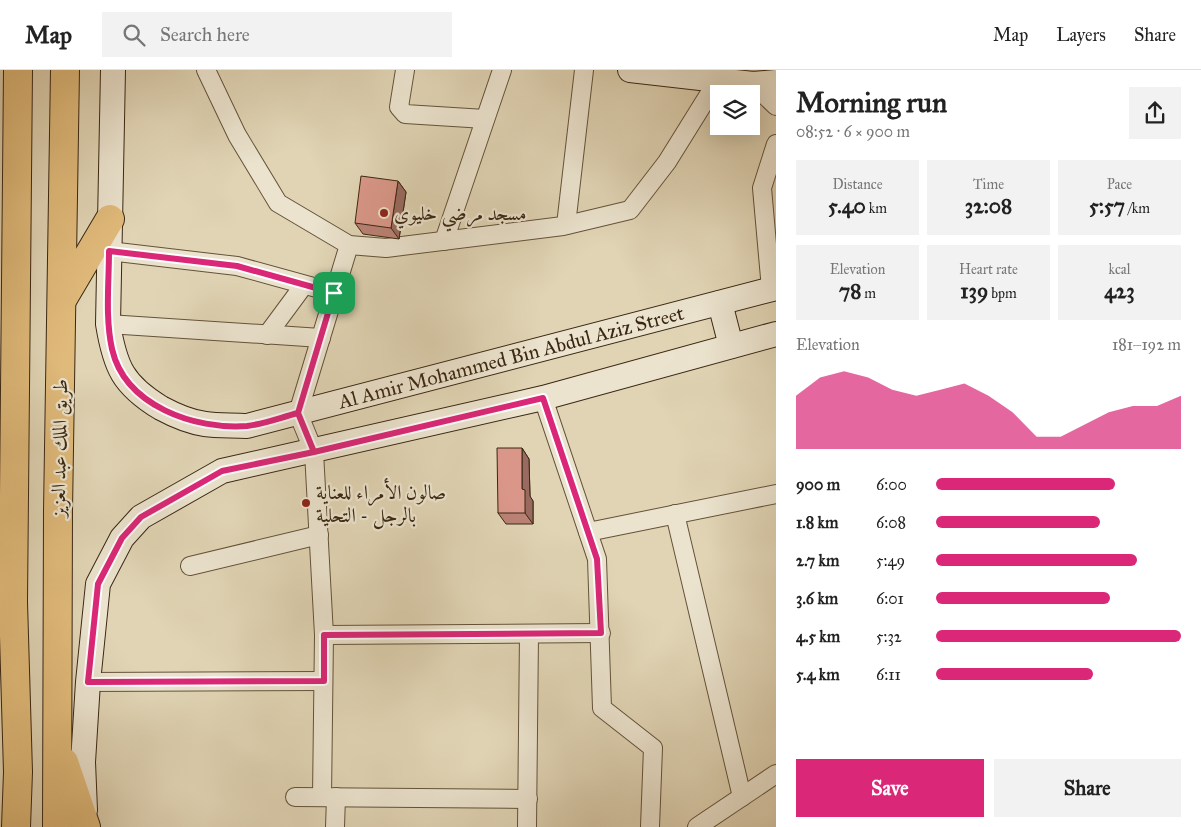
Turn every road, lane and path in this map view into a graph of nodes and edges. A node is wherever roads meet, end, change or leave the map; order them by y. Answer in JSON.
{"nodes":[{"id":1,"x":18,"y":70,"type":"edge"},
{"id":2,"x":65,"y":70,"type":"edge"},
{"id":3,"x":113,"y":70,"type":"edge"},
{"id":4,"x":206,"y":70,"type":"edge"},
{"id":5,"x":405,"y":70,"type":"edge"},
{"id":6,"x":502,"y":70,"type":"edge"},
{"id":7,"x":584,"y":70,"type":"edge"},
{"id":8,"x":630,"y":70,"type":"edge"},
{"id":9,"x":654,"y":71,"type":"edge"},
{"id":10,"x":718,"y":80,"type":"junction"},
{"id":11,"x":765,"y":83,"type":"edge"},
{"id":12,"x":776,"y":106,"type":"edge"},
{"id":13,"x":18,"y":112,"type":"junction"},
{"id":14,"x":485,"y":119,"type":"junction"},
{"id":15,"x":776,"y":144,"type":"edge"},
{"id":16,"x":0,"y":162,"type":"edge"},
{"id":17,"x":110,"y":219,"type":"junction"},
{"id":18,"x":566,"y":225,"type":"junction"},
{"id":19,"x":444,"y":241,"type":"junction"},
{"id":20,"x":349,"y":246,"type":"junction"},
{"id":21,"x":109,"y":251,"type":"junction"},
{"id":22,"x":304,"y":285,"type":"junction"},
{"id":23,"x":773,"y":289,"type":"edge"},
{"id":24,"x":334,"y":293,"type":"junction"},
{"id":25,"x":62,"y":301,"type":"junction"},
{"id":26,"x":720,"y":303,"type":"junction"},
{"id":27,"x":108,"y":324,"type":"junction"},
{"id":28,"x":776,"y":334,"type":"edge"},
{"id":29,"x":267,"y":335,"type":"junction"},
{"id":30,"x":321,"y":338,"type":"junction"},
{"id":31,"x":731,"y":346,"type":"junction"},
{"id":32,"x":543,"y":398,"type":"junction"},
{"id":33,"x":298,"y":413,"type":"junction"},
{"id":34,"x":314,"y":452,"type":"junction"},
{"id":35,"x":776,"y":494,"type":"edge"},
{"id":36,"x":675,"y":514,"type":"junction"},
{"id":37,"x":588,"y":532,"type":"junction"},
{"id":38,"x":319,"y":535,"type":"junction"},
{"id":39,"x":190,"y":566,"type":"dead end"},
{"id":40,"x":601,"y":633,"type":"junction"},
{"id":41,"x":529,"y":634,"type":"junction"},
{"id":42,"x":324,"y":635,"type":"junction"},
{"id":43,"x":324,"y":681,"type":"junction"},
{"id":44,"x":88,"y":682,"type":"junction"},
{"id":45,"x":57,"y":743,"type":"junction"},
{"id":46,"x":776,"y":774,"type":"edge"},
{"id":47,"x":296,"y":797,"type":"dead end"},
{"id":48,"x":329,"y":797,"type":"junction"},
{"id":49,"x":742,"y":797,"type":"junction"},
{"id":50,"x":528,"y":799,"type":"junction"},
{"id":51,"x":16,"y":827,"type":"edge"},
{"id":52,"x":57,"y":827,"type":"edge"},
{"id":53,"x":86,"y":827,"type":"edge"},
{"id":54,"x":335,"y":827,"type":"edge"},
{"id":55,"x":527,"y":827,"type":"edge"},
{"id":56,"x":650,"y":827,"type":"edge"},
{"id":57,"x":697,"y":827,"type":"edge"}],
"edges":[{"from":1,"to":13,"type":"main road"},
{"from":2,"to":25,"type":"main road","name":"طريق الملك عبد العزيز"},
{"from":3,"to":17,"type":"main road","name":"Al Amir Mohammed Bin Abdul Aziz Street"},
{"from":4,"to":20,"type":"street"},
{"from":5,"to":14,"type":"street"},
{"from":6,"to":14,"type":"street"},
{"from":7,"to":18,"type":"street"},
{"from":8,"to":9,"type":"main road"},
{"from":9,"to":10,"type":"main road"},
{"from":10,"to":11,"type":"main road"},
{"from":10,"to":18,"type":"street"},
{"from":11,"to":12,"type":"street"},
{"from":13,"to":16,"type":"main road"},
{"from":13,"to":51,"type":"main road"},
{"from":14,"to":19,"type":"street"},
{"from":15,"to":23,"type":"street"},
{"from":17,"to":21,"type":"main road","name":"Al Amir Mohammed Bin Abdul Aziz Street"},
{"from":17,"to":25,"type":"main road"},
{"from":18,"to":19,"type":"street"},
{"from":19,"to":20,"type":"street"},
{"from":20,"to":24,"type":"street"},
{"from":21,"to":22,"type":"street"},
{"from":21,"to":27,"type":"main road","name":"Al Amir Mohammed Bin Abdul Aziz Street"},
{"from":22,"to":24,"type":"street"},
{"from":22,"to":29,"type":"street"},
{"from":23,"to":26,"type":"main road","name":"Al Amir Mohammed Bin Abdul Aziz Street"},
{"from":24,"to":30,"type":"street"},
{"from":25,"to":45,"type":"main road","name":"طريق الملك عبد العزيز"},
{"from":26,"to":31,"type":"main road"},
{"from":26,"to":33,"type":"main road","name":"Al Amir Mohammed Bin Abdul Aziz Street"},
{"from":27,"to":29,"type":"street"},
{"from":27,"to":33,"type":"main road","name":"Al Amir Mohammed Bin Abdul Aziz Street"},
{"from":28,"to":31,"type":"main road","name":"Al Amir Mohammed Bin Abdul Aziz Street"},
{"from":29,"to":30,"type":"street"},
{"from":30,"to":33,"type":"street"},
{"from":31,"to":32,"type":"main road","name":"Al Amir Mohammed Bin Abdul Aziz Street"},
{"from":32,"to":34,"type":"main road","name":"Al Amir Mohammed Bin Abdul Aziz Street"},
{"from":32,"to":37,"type":"street"},
{"from":33,"to":34,"type":"street"},
{"from":34,"to":38,"type":"street"},
{"from":34,"to":44,"type":"main road","name":"Al Amir Mohammed Bin Abdul Aziz Street"},
{"from":35,"to":36,"type":"street"},
{"from":36,"to":37,"type":"street"},
{"from":36,"to":49,"type":"street"},
{"from":37,"to":40,"type":"street"},
{"from":38,"to":39,"type":"street"},
{"from":38,"to":42,"type":"street"},
{"from":40,"to":41,"type":"street"},
{"from":40,"to":56,"type":"street"},
{"from":41,"to":42,"type":"street"},
{"from":41,"to":50,"type":"street"},
{"from":42,"to":43,"type":"street"},
{"from":43,"to":44,"type":"street"},
{"from":43,"to":48,"type":"street"},
{"from":44,"to":53,"type":"main road","name":"Al Amir Mohammed Bin Abdul Aziz Street"},
{"from":45,"to":52,"type":"main road","name":"طريق الملك عبد العزيز"},
{"from":45,"to":53,"type":"main road"},
{"from":46,"to":49,"type":"street"},
{"from":47,"to":48,"type":"street"},
{"from":48,"to":50,"type":"street"},
{"from":48,"to":54,"type":"street"},
{"from":49,"to":57,"type":"street"},
{"from":50,"to":55,"type":"street"}]}
